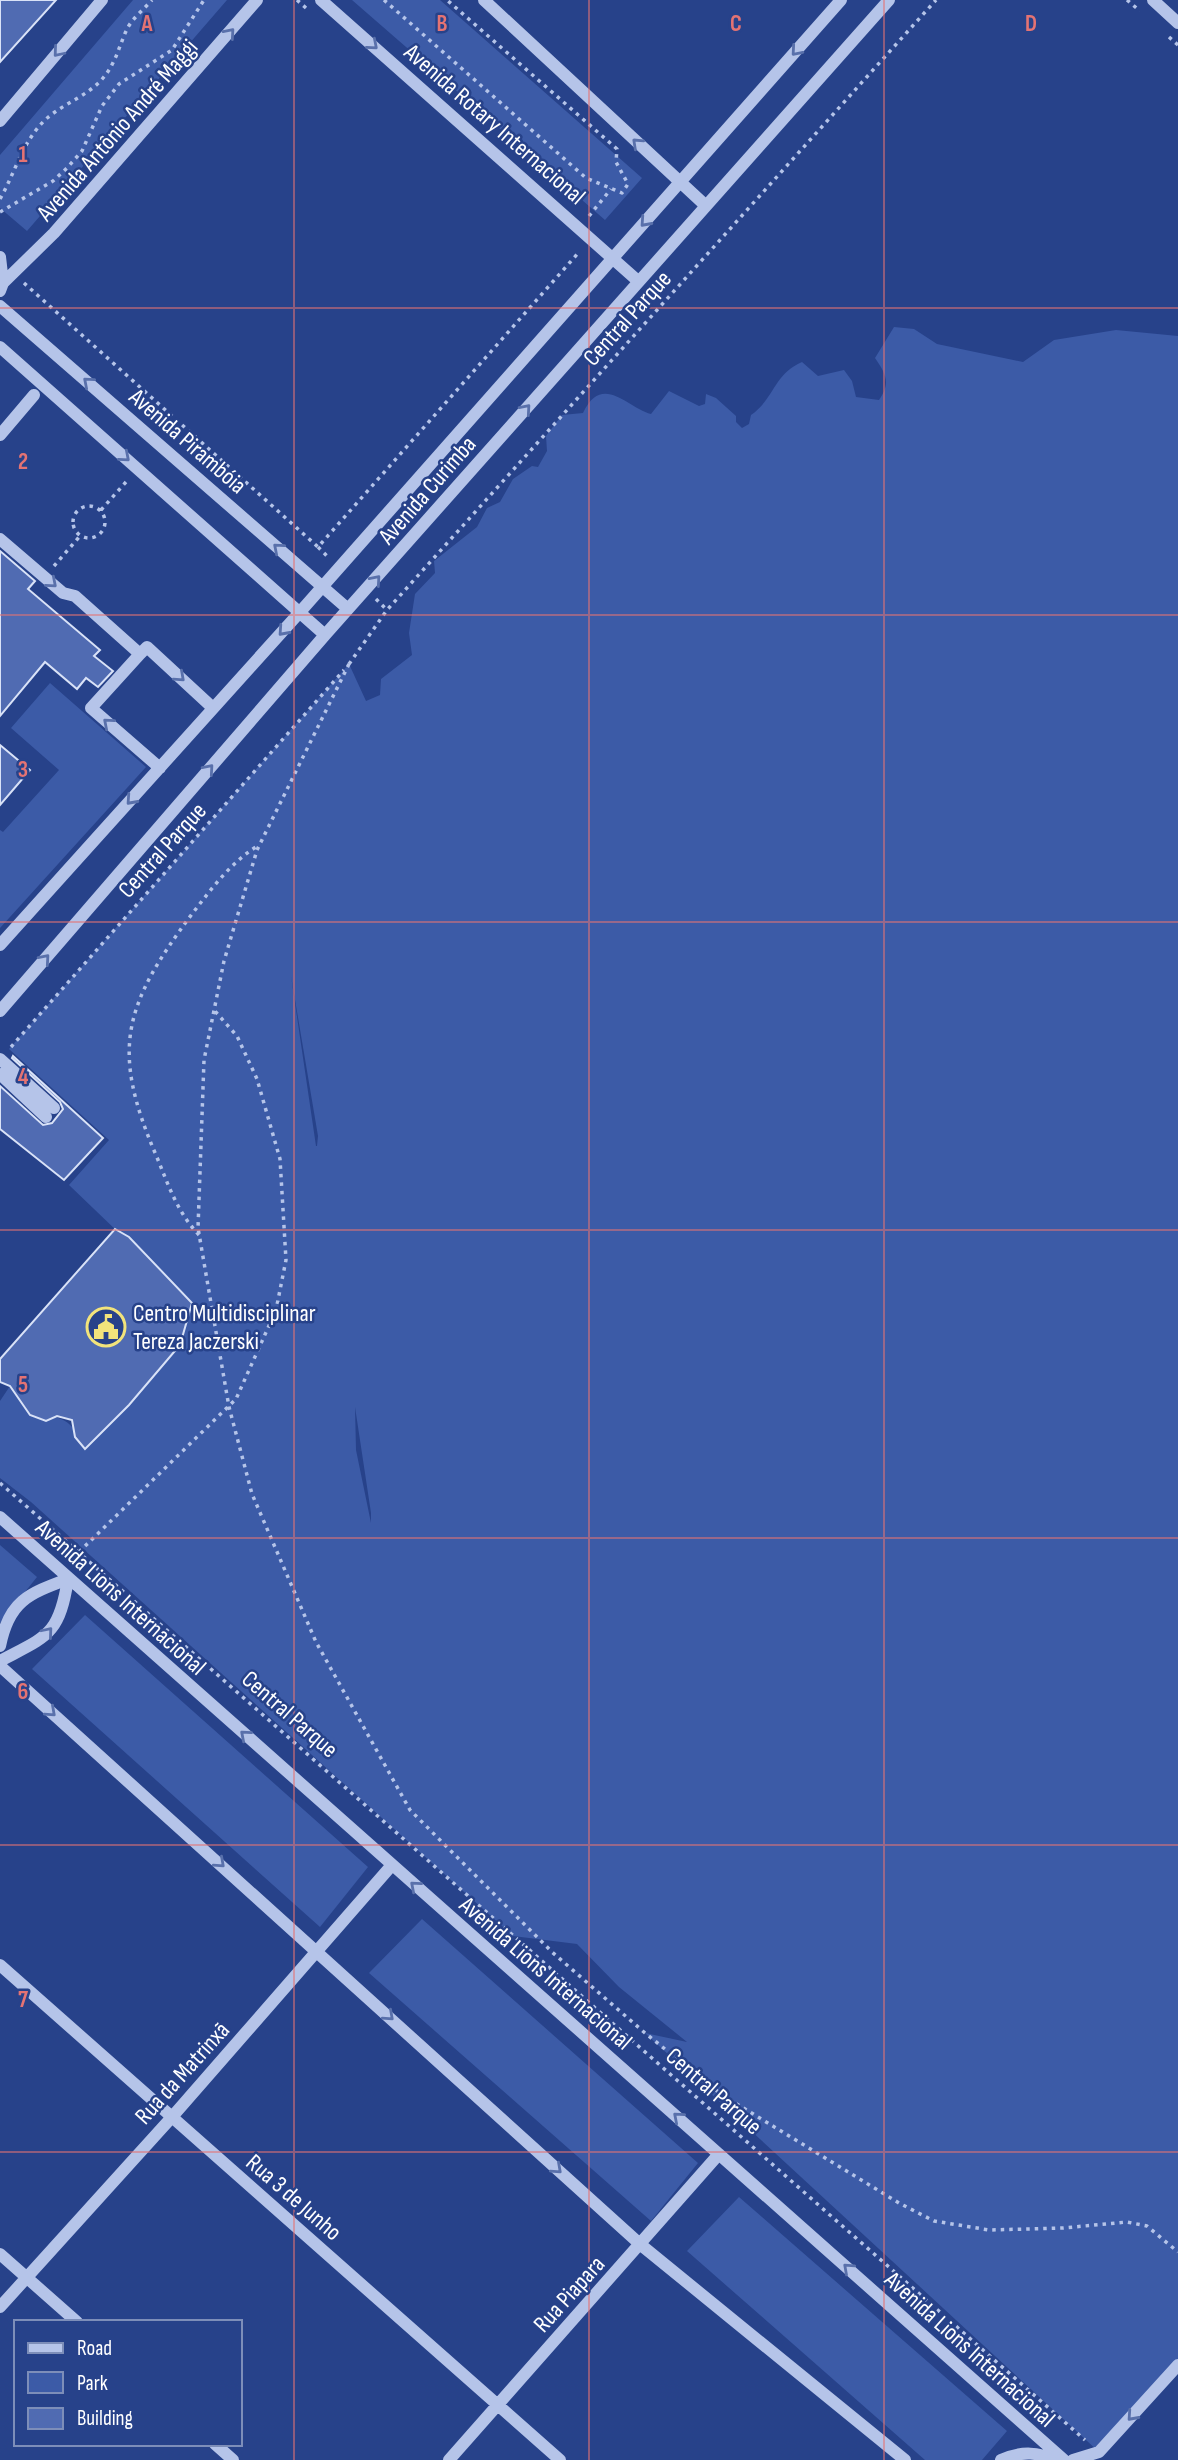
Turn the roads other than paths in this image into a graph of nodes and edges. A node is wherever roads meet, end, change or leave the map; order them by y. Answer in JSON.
{"nodes":[{"id":1,"x":102,"y":0,"type":"edge"},
{"id":2,"x":257,"y":0,"type":"edge"},
{"id":3,"x":321,"y":0,"type":"edge"},
{"id":4,"x":484,"y":0,"type":"edge"},
{"id":5,"x":841,"y":0,"type":"edge"},
{"id":6,"x":889,"y":0,"type":"edge"},
{"id":7,"x":1153,"y":0,"type":"edge"},
{"id":8,"x":1178,"y":23,"type":"edge"},
{"id":9,"x":0,"y":121,"type":"edge"},
{"id":10,"x":680,"y":183,"type":"junction"},
{"id":11,"x":705,"y":205,"type":"junction"},
{"id":12,"x":0,"y":257,"type":"edge"},
{"id":13,"x":613,"y":258,"type":"junction"},
{"id":14,"x":639,"y":281,"type":"junction"},
{"id":15,"x":1,"y":287,"type":"edge"},
{"id":16,"x":0,"y":306,"type":"edge"},
{"id":17,"x":0,"y":346,"type":"edge"},
{"id":18,"x":34,"y":395,"type":"dead end"},
{"id":19,"x":0,"y":435,"type":"edge"},
{"id":20,"x":0,"y":539,"type":"edge"},
{"id":21,"x":323,"y":586,"type":"junction"},
{"id":22,"x":348,"y":608,"type":"junction"},
{"id":23,"x":299,"y":612,"type":"junction"},
{"id":24,"x":324,"y":635,"type":"junction"},
{"id":25,"x":140,"y":654,"type":"junction"},
{"id":26,"x":214,"y":708,"type":"junction"},
{"id":27,"x":160,"y":768,"type":"junction"},
{"id":28,"x":0,"y":945,"type":"edge"},
{"id":29,"x":1,"y":1010,"type":"edge"},
{"id":30,"x":0,"y":1059,"type":"edge"},
{"id":31,"x":0,"y":1074,"type":"edge"},
{"id":32,"x":0,"y":1517,"type":"edge"},
{"id":33,"x":68,"y":1579,"type":"junction"},
{"id":34,"x":0,"y":1646,"type":"edge"},
{"id":35,"x":0,"y":1664,"type":"edge"},
{"id":36,"x":392,"y":1865,"type":"junction"},
{"id":37,"x":318,"y":1951,"type":"junction"},
{"id":38,"x":0,"y":1965,"type":"edge"},
{"id":39,"x":172,"y":2117,"type":"junction"},
{"id":40,"x":719,"y":2154,"type":"junction"},
{"id":41,"x":640,"y":2245,"type":"junction"},
{"id":42,"x":0,"y":2254,"type":"edge"},
{"id":43,"x":26,"y":2277,"type":"junction"},
{"id":44,"x":0,"y":2306,"type":"edge"},
{"id":45,"x":75,"y":2320,"type":"edge"},
{"id":46,"x":1178,"y":2365,"type":"edge"},
{"id":47,"x":498,"y":2405,"type":"junction"},
{"id":48,"x":217,"y":2446,"type":"edge"},
{"id":49,"x":233,"y":2460,"type":"edge"},
{"id":50,"x":449,"y":2460,"type":"edge"},
{"id":51,"x":560,"y":2460,"type":"edge"},
{"id":52,"x":905,"y":2460,"type":"edge"},
{"id":53,"x":1001,"y":2460,"type":"edge"},
{"id":54,"x":1062,"y":2460,"type":"edge"},
{"id":55,"x":1073,"y":2460,"type":"edge"}],
"edges":[{"from":1,"to":9,"type":"street","one_way":true},
{"from":15,"to":2,"type":"street","name":"Avenida Antônio André Maggi","one_way":true},
{"from":3,"to":13,"type":"street","name":"Avenida Rotary Internacional","one_way":true},
{"from":10,"to":4,"type":"street","one_way":true},
{"from":5,"to":10,"type":"street","name":"Avenida Curimba","one_way":true},
{"from":6,"to":11,"type":"street","name":"Avenida Curimba"},
{"from":7,"to":8,"type":"street"},
{"from":10,"to":11,"type":"street"},
{"from":10,"to":13,"type":"street","name":"Avenida Curimba","one_way":true},
{"from":11,"to":14,"type":"street","name":"Avenida Curimba"},
{"from":12,"to":15,"type":"street","name":"Avenida Antônio André Maggi"},
{"from":13,"to":14,"type":"street","name":"Avenida Rotary Internacional"},
{"from":13,"to":21,"type":"street","name":"Avenida Curimba"},
{"from":22,"to":14,"type":"street","name":"Avenida Curimba","one_way":true},
{"from":21,"to":16,"type":"street","name":"Avenida Pirambóia","one_way":true},
{"from":17,"to":23,"type":"street","one_way":true},
{"from":18,"to":19,"type":"street"},
{"from":20,"to":25,"type":"street","one_way":true},
{"from":21,"to":22,"type":"street","name":"Avenida Pirambóia"},
{"from":21,"to":23,"type":"street","name":"Avenida Curimba"},
{"from":22,"to":24,"type":"street","name":"Avenida Curimba"},
{"from":23,"to":24,"type":"street"},
{"from":23,"to":26,"type":"street","name":"Avenida Curimba","one_way":true},
{"from":29,"to":24,"type":"street","name":"Avenida Curimba","one_way":true},
{"from":25,"to":26,"type":"street","one_way":true},
{"from":27,"to":25,"type":"street","one_way":true},
{"from":26,"to":27,"type":"street","name":"Avenida Curimba"},
{"from":27,"to":28,"type":"street","name":"Avenida Curimba","one_way":true},
{"from":30,"to":31,"type":"street"},
{"from":32,"to":33,"type":"street","name":"Avenida Lions Internacional"},
{"from":33,"to":34,"type":"street"},
{"from":35,"to":33,"type":"street","one_way":true},
{"from":36,"to":33,"type":"street","name":"Avenida Lions Internacional","one_way":true},
{"from":35,"to":37,"type":"street","one_way":true},
{"from":36,"to":37,"type":"street","name":"Rua da Matrinxã"},
{"from":40,"to":36,"type":"street","name":"Avenida Lions Internacional","one_way":true},
{"from":37,"to":39,"type":"street","name":"Rua da Matrinxã"},
{"from":37,"to":41,"type":"street","one_way":true},
{"from":38,"to":39,"type":"street","name":"Rua 3 de Junho"},
{"from":39,"to":43,"type":"street","name":"Rua da Matrinxã"},
{"from":39,"to":47,"type":"street","name":"Rua 3 de Junho"},
{"from":40,"to":41,"type":"street","name":"Rua Piapara"},
{"from":54,"to":40,"type":"street","name":"Avenida Lions Internacional","one_way":true},
{"from":41,"to":47,"type":"street","name":"Rua Piapara"},
{"from":41,"to":52,"type":"street"},
{"from":42,"to":43,"type":"street"},
{"from":43,"to":44,"type":"street","name":"Rua da Matrinxã"},
{"from":43,"to":45,"type":"street"},
{"from":46,"to":55,"type":"street","one_way":true},
{"from":47,"to":50,"type":"street","name":"Rua Piapara"},
{"from":47,"to":51,"type":"street","name":"Rua 3 de Junho"},
{"from":48,"to":49,"type":"street"},
{"from":53,"to":54,"type":"street"}]}
